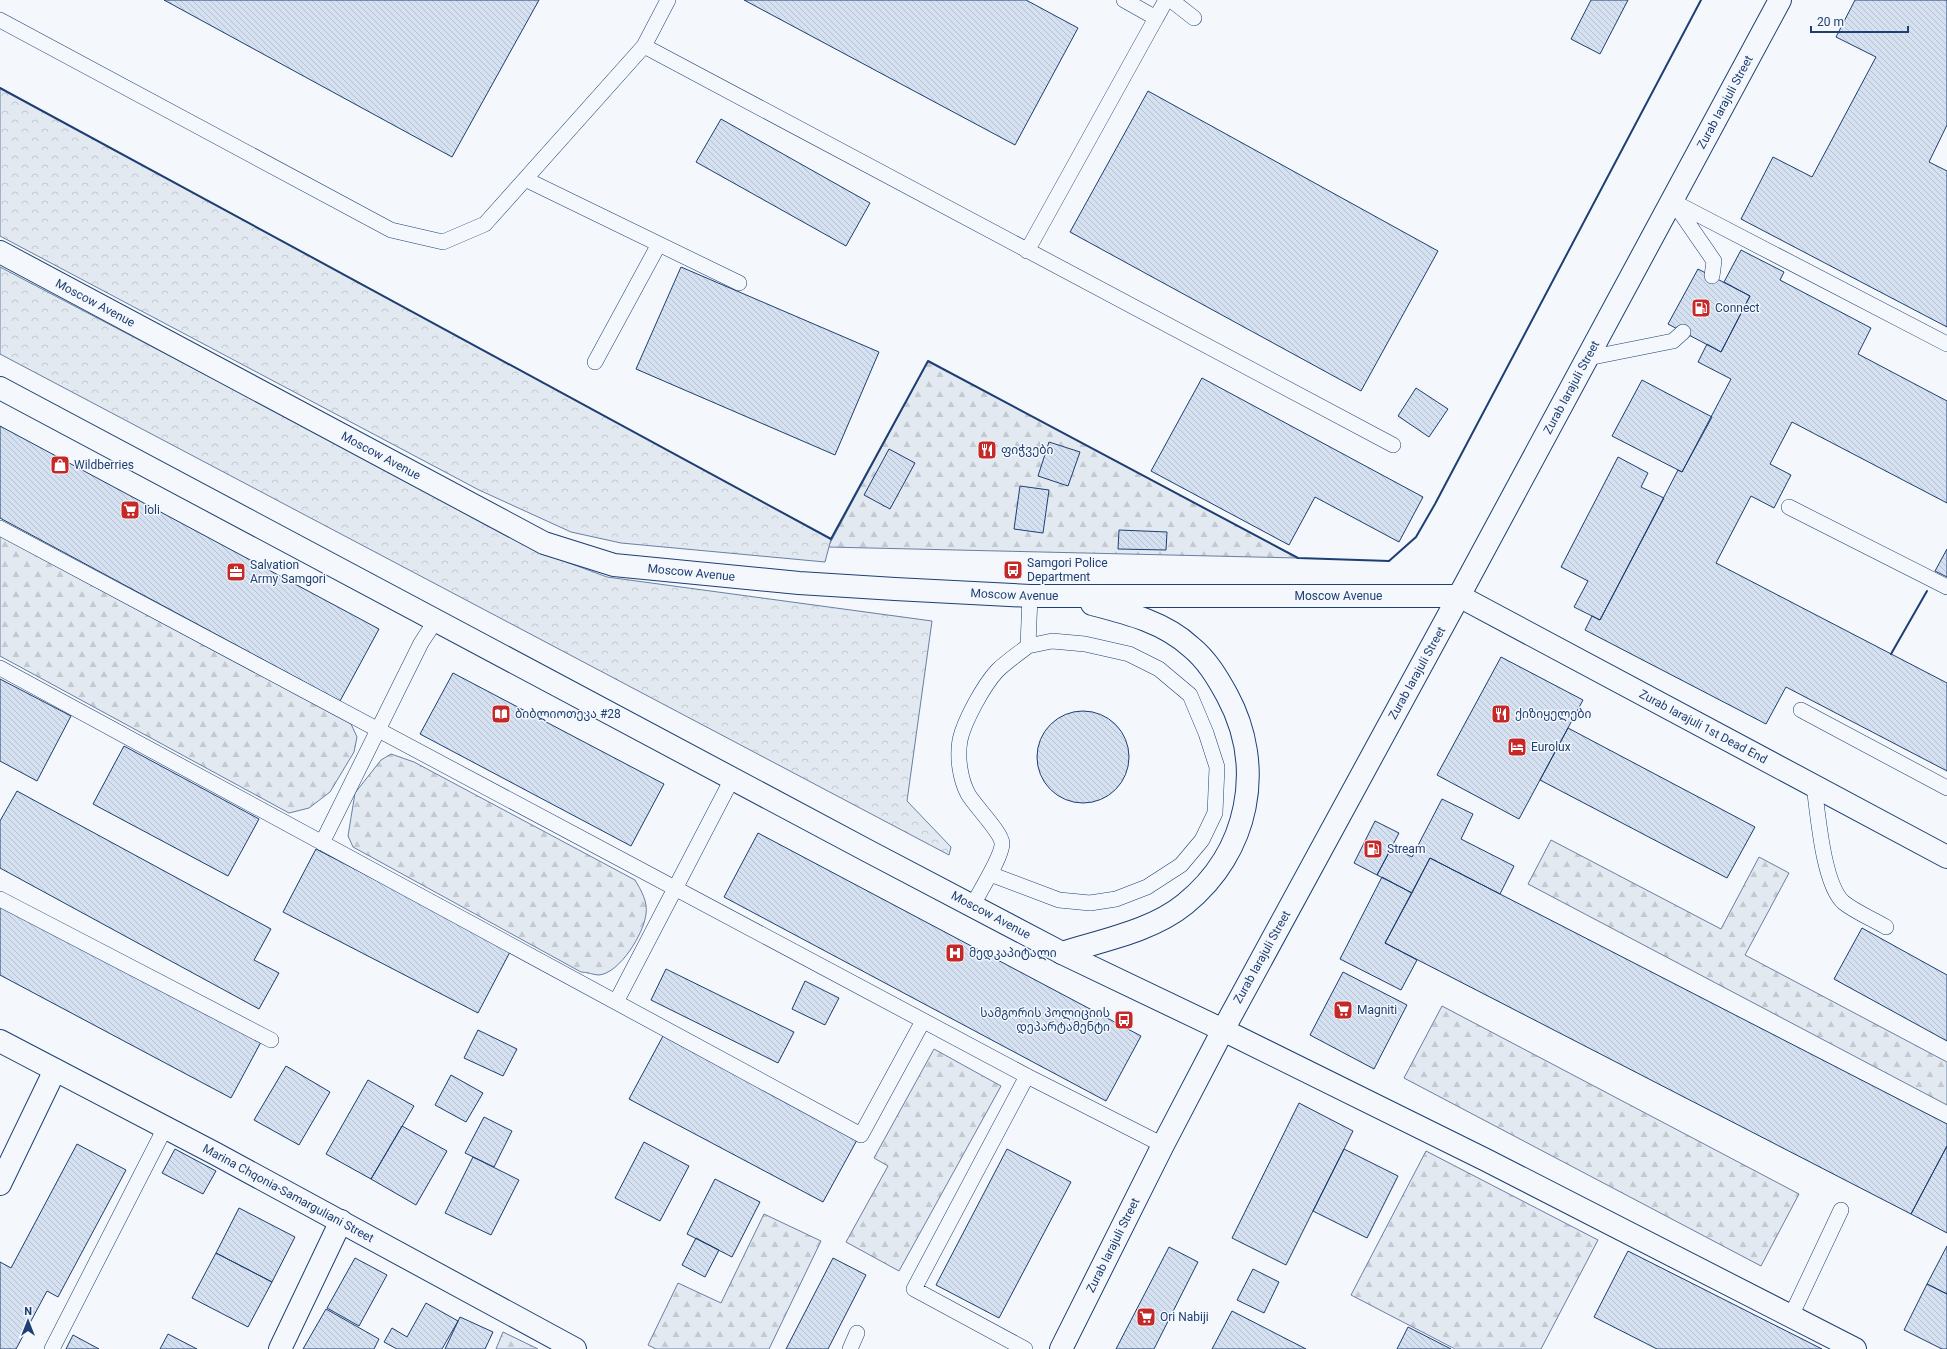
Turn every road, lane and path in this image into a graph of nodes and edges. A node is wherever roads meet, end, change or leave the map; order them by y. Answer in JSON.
{"nodes":[{"id":1,"x":668,"y":0,"type":"edge"},
{"id":2,"x":1124,"y":0,"type":"edge"},
{"id":3,"x":1166,"y":0,"type":"edge"},
{"id":4,"x":1171,"y":0,"type":"edge"},
{"id":5,"x":1780,"y":0,"type":"edge"},
{"id":6,"x":1156,"y":18,"type":"junction"},
{"id":7,"x":1194,"y":18,"type":"dead end"},
{"id":8,"x":0,"y":20,"type":"edge"},
{"id":9,"x":644,"y":46,"type":"junction"},
{"id":10,"x":525,"y":179,"type":"junction"},
{"id":11,"x":1672,"y":201,"type":"junction"},
{"id":12,"x":659,"y":244,"type":"junction"},
{"id":13,"x":1027,"y":251,"type":"junction"},
{"id":14,"x":0,"y":252,"type":"edge"},
{"id":15,"x":1712,"y":276,"type":"dead end"},
{"id":16,"x":739,"y":283,"type":"dead end"},
{"id":17,"x":1683,"y":332,"type":"dead end"},
{"id":18,"x":1947,"y":344,"type":"edge"},
{"id":19,"x":1588,"y":358,"type":"junction"},
{"id":20,"x":595,"y":362,"type":"dead end"},
{"id":21,"x":0,"y":388,"type":"edge"},
{"id":22,"x":1393,"y":445,"type":"dead end"},
{"id":23,"x":1789,"y":506,"type":"dead end"},
{"id":24,"x":0,"y":528,"type":"edge"},
{"id":25,"x":1947,"y":587,"type":"edge"},
{"id":26,"x":1030,"y":596,"type":"junction"},
{"id":27,"x":1064,"y":596,"type":"junction"},
{"id":28,"x":1459,"y":596,"type":"junction"},
{"id":29,"x":436,"y":620,"type":"junction"},
{"id":30,"x":1028,"y":646,"type":"junction"},
{"id":31,"x":0,"y":668,"type":"edge"},
{"id":32,"x":1801,"y":710,"type":"dead end"},
{"id":33,"x":378,"y":730,"type":"junction"},
{"id":34,"x":732,"y":779,"type":"junction"},
{"id":35,"x":1814,"y":786,"type":"junction"},
{"id":36,"x":1947,"y":788,"type":"edge"},
{"id":37,"x":322,"y":843,"type":"junction"},
{"id":38,"x":1947,"y":857,"type":"edge"},
{"id":39,"x":990,"y":874,"type":"junction"},
{"id":40,"x":675,"y":889,"type":"junction"},
{"id":41,"x":0,"y":899,"type":"edge"},
{"id":42,"x":972,"y":906,"type":"junction"},
{"id":43,"x":1886,"y":927,"type":"dead end"},
{"id":44,"x":1062,"y":953,"type":"junction"},
{"id":45,"x":616,"y":1002,"type":"junction"},
{"id":46,"x":923,"y":1021,"type":"junction"},
{"id":47,"x":1223,"y":1030,"type":"junction"},
{"id":48,"x":271,"y":1040,"type":"dead end"},
{"id":49,"x":0,"y":1041,"type":"edge"},
{"id":50,"x":55,"y":1070,"type":"junction"},
{"id":51,"x":1027,"y":1076,"type":"junction"},
{"id":52,"x":165,"y":1128,"type":"junction"},
{"id":53,"x":1163,"y":1145,"type":"junction"},
{"id":54,"x":0,"y":1184,"type":"edge"},
{"id":55,"x":1841,"y":1210,"type":"dead end"},
{"id":56,"x":341,"y":1221,"type":"junction"},
{"id":57,"x":1791,"y":1316,"type":"junction"},
{"id":58,"x":857,"y":1333,"type":"dead end"},
{"id":59,"x":52,"y":1349,"type":"edge"},
{"id":60,"x":280,"y":1349,"type":"edge"},
{"id":61,"x":575,"y":1349,"type":"edge"},
{"id":62,"x":850,"y":1349,"type":"edge"},
{"id":63,"x":1025,"y":1349,"type":"edge"},
{"id":64,"x":1061,"y":1349,"type":"edge"},
{"id":65,"x":1855,"y":1349,"type":"edge"}],
"edges":[{"from":1,"to":9,"type":"lane"},
{"from":2,"to":6,"type":"lane"},
{"from":3,"to":6,"type":"lane"},
{"from":4,"to":7,"type":"lane"},
{"from":5,"to":11,"type":"main road","name":"Zurab Iarajuli Street"},
{"from":6,"to":13,"type":"lane"},
{"from":8,"to":10,"type":"lane"},
{"from":9,"to":10,"type":"lane"},
{"from":9,"to":13,"type":"lane"},
{"from":10,"to":12,"type":"lane"},
{"from":11,"to":15,"type":"lane"},
{"from":11,"to":18,"type":"lane"},
{"from":11,"to":19,"type":"main road","name":"Zurab Iarajuli Street"},
{"from":12,"to":16,"type":"lane"},
{"from":12,"to":20,"type":"lane"},
{"from":13,"to":22,"type":"lane"},
{"from":14,"to":26,"type":"main road","name":"Moscow Avenue"},
{"from":17,"to":19,"type":"lane"},
{"from":19,"to":28,"type":"main road","name":"Zurab Iarajuli Street"},
{"from":21,"to":29,"type":"main road","name":"Moscow Avenue"},
{"from":23,"to":25,"type":"lane"},
{"from":24,"to":33,"type":"lane"},
{"from":26,"to":27,"type":"main road","name":"Moscow Avenue"},
{"from":26,"to":30,"type":"lane"},
{"from":27,"to":28,"type":"main road","name":"Moscow Avenue"},
{"from":27,"to":44,"type":"main road"},
{"from":28,"to":35,"type":"main road","name":"Zurab Iarajuli 1st Dead End"},
{"from":28,"to":47,"type":"main road","name":"Zurab Iarajuli Street"},
{"from":29,"to":33,"type":"lane"},
{"from":29,"to":34,"type":"main road","name":"Moscow Avenue"},
{"from":30,"to":39,"type":"lane"},
{"from":30,"to":39,"type":"lane"},
{"from":31,"to":37,"type":"lane"},
{"from":32,"to":36,"type":"lane"},
{"from":33,"to":37,"type":"lane"},
{"from":33,"to":40,"type":"lane"},
{"from":34,"to":40,"type":"lane"},
{"from":34,"to":42,"type":"main road","name":"Moscow Avenue"},
{"from":35,"to":38,"type":"main road","name":"Zurab Iarajuli 1st Dead End"},
{"from":35,"to":43,"type":"lane"},
{"from":37,"to":45,"type":"lane"},
{"from":39,"to":42,"type":"lane"},
{"from":40,"to":45,"type":"lane"},
{"from":40,"to":46,"type":"lane"},
{"from":41,"to":48,"type":"lane"},
{"from":42,"to":44,"type":"main road","name":"Moscow Avenue"},
{"from":44,"to":47,"type":"main road","name":"Moscow Avenue"},
{"from":45,"to":46,"type":"lane"},
{"from":46,"to":51,"type":"lane"},
{"from":47,"to":53,"type":"main road","name":"Zurab Iarajuli Street"},
{"from":47,"to":57,"type":"main road","name":"Moscow Avenue"},
{"from":49,"to":50,"type":"main road","name":"Marina Chqonia-Samarguliani Street"},
{"from":50,"to":52,"type":"main road","name":"Marina Chqonia-Samarguliani Street"},
{"from":50,"to":54,"type":"main road"},
{"from":51,"to":53,"type":"lane"},
{"from":51,"to":63,"type":"lane"},
{"from":52,"to":56,"type":"main road","name":"Marina Chqonia-Samarguliani Street"},
{"from":52,"to":59,"type":"lane"},
{"from":53,"to":64,"type":"main road","name":"Zurab Iarajuli Street"},
{"from":55,"to":57,"type":"lane"},
{"from":56,"to":60,"type":"main road"},
{"from":56,"to":61,"type":"main road","name":"Marina Chqonia-Samarguliani Street"},
{"from":57,"to":65,"type":"main road","name":"Moscow Avenue"},
{"from":58,"to":62,"type":"lane"}]}
